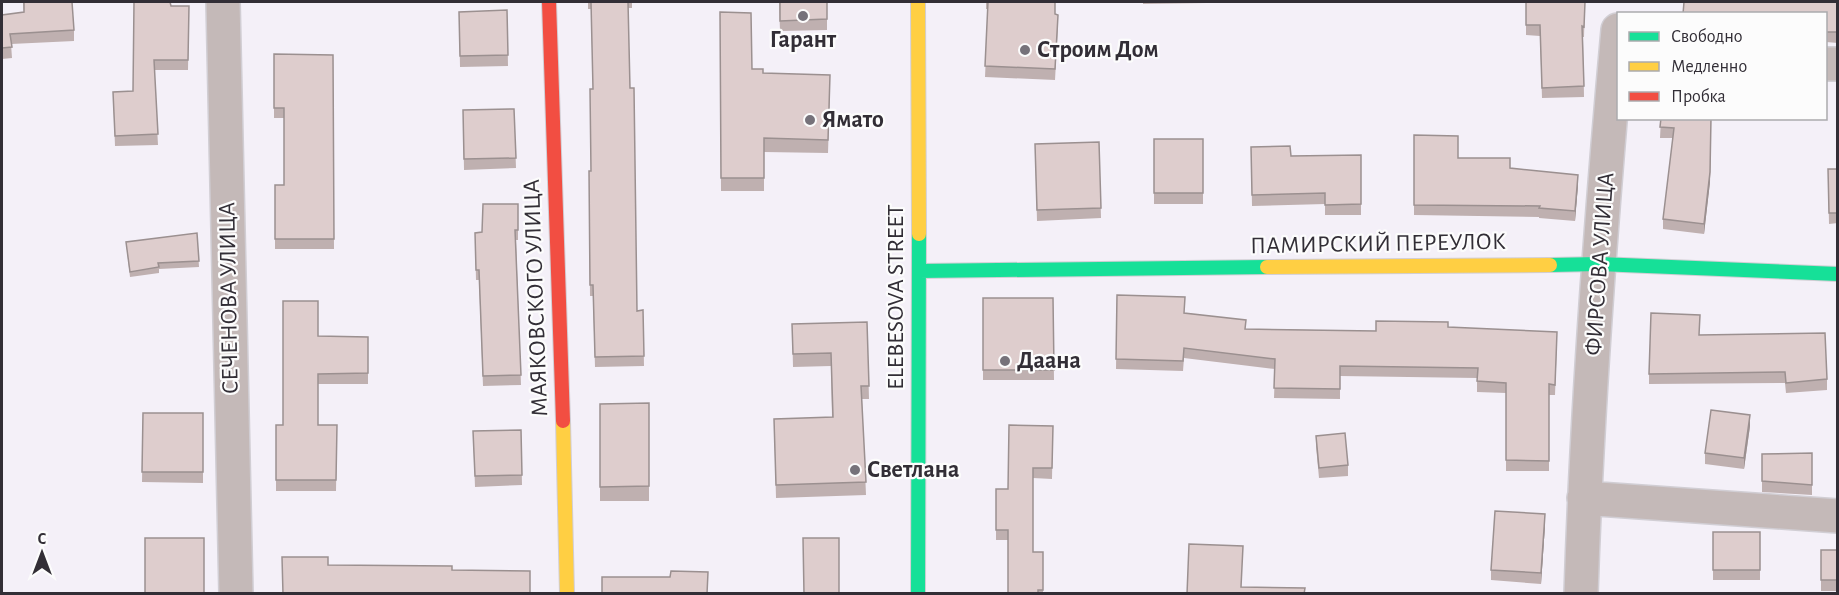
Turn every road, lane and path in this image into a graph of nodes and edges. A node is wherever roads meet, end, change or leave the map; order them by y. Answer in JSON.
{"nodes":[{"id":1,"x":223,"y":2,"type":"edge"},
{"id":2,"x":549,"y":2,"type":"edge"},
{"id":3,"x":918,"y":2,"type":"edge"},
{"id":4,"x":1617,"y":57,"type":"edge"},
{"id":5,"x":1599,"y":264,"type":"junction"},
{"id":6,"x":919,"y":271,"type":"junction"},
{"id":7,"x":1838,"y":274,"type":"edge"},
{"id":8,"x":1584,"y":498,"type":"junction"},
{"id":9,"x":1838,"y":516,"type":"edge"},
{"id":10,"x":236,"y":594,"type":"edge"},
{"id":11,"x":567,"y":594,"type":"edge"},
{"id":12,"x":918,"y":594,"type":"edge"},
{"id":13,"x":1581,"y":594,"type":"edge"}],
"edges":[{"from":1,"to":10,"type":"street","name":"СЕЧЕНОВА УЛИЦА"},
{"from":2,"to":11,"type":"street","name":"МАЯКОВСКОГО УЛИЦА"},
{"from":3,"to":6,"type":"street","name":"ELEBESOVA STREET"},
{"from":4,"to":5,"type":"street","name":"ФИРСОВА УЛИЦА"},
{"from":5,"to":6,"type":"street","name":"ПАМИРСКИЙ ПЕРЕУЛОК"},
{"from":5,"to":7,"type":"street","name":"ПАМИРСКИЙ ПЕРЕУЛОК"},
{"from":5,"to":8,"type":"street","name":"ФИРСОВА УЛИЦА"},
{"from":6,"to":12,"type":"street","name":"ELEBESOVA STREET"},
{"from":8,"to":9,"type":"street"},
{"from":8,"to":13,"type":"street","name":"ФИРСОВА УЛИЦА"}]}
